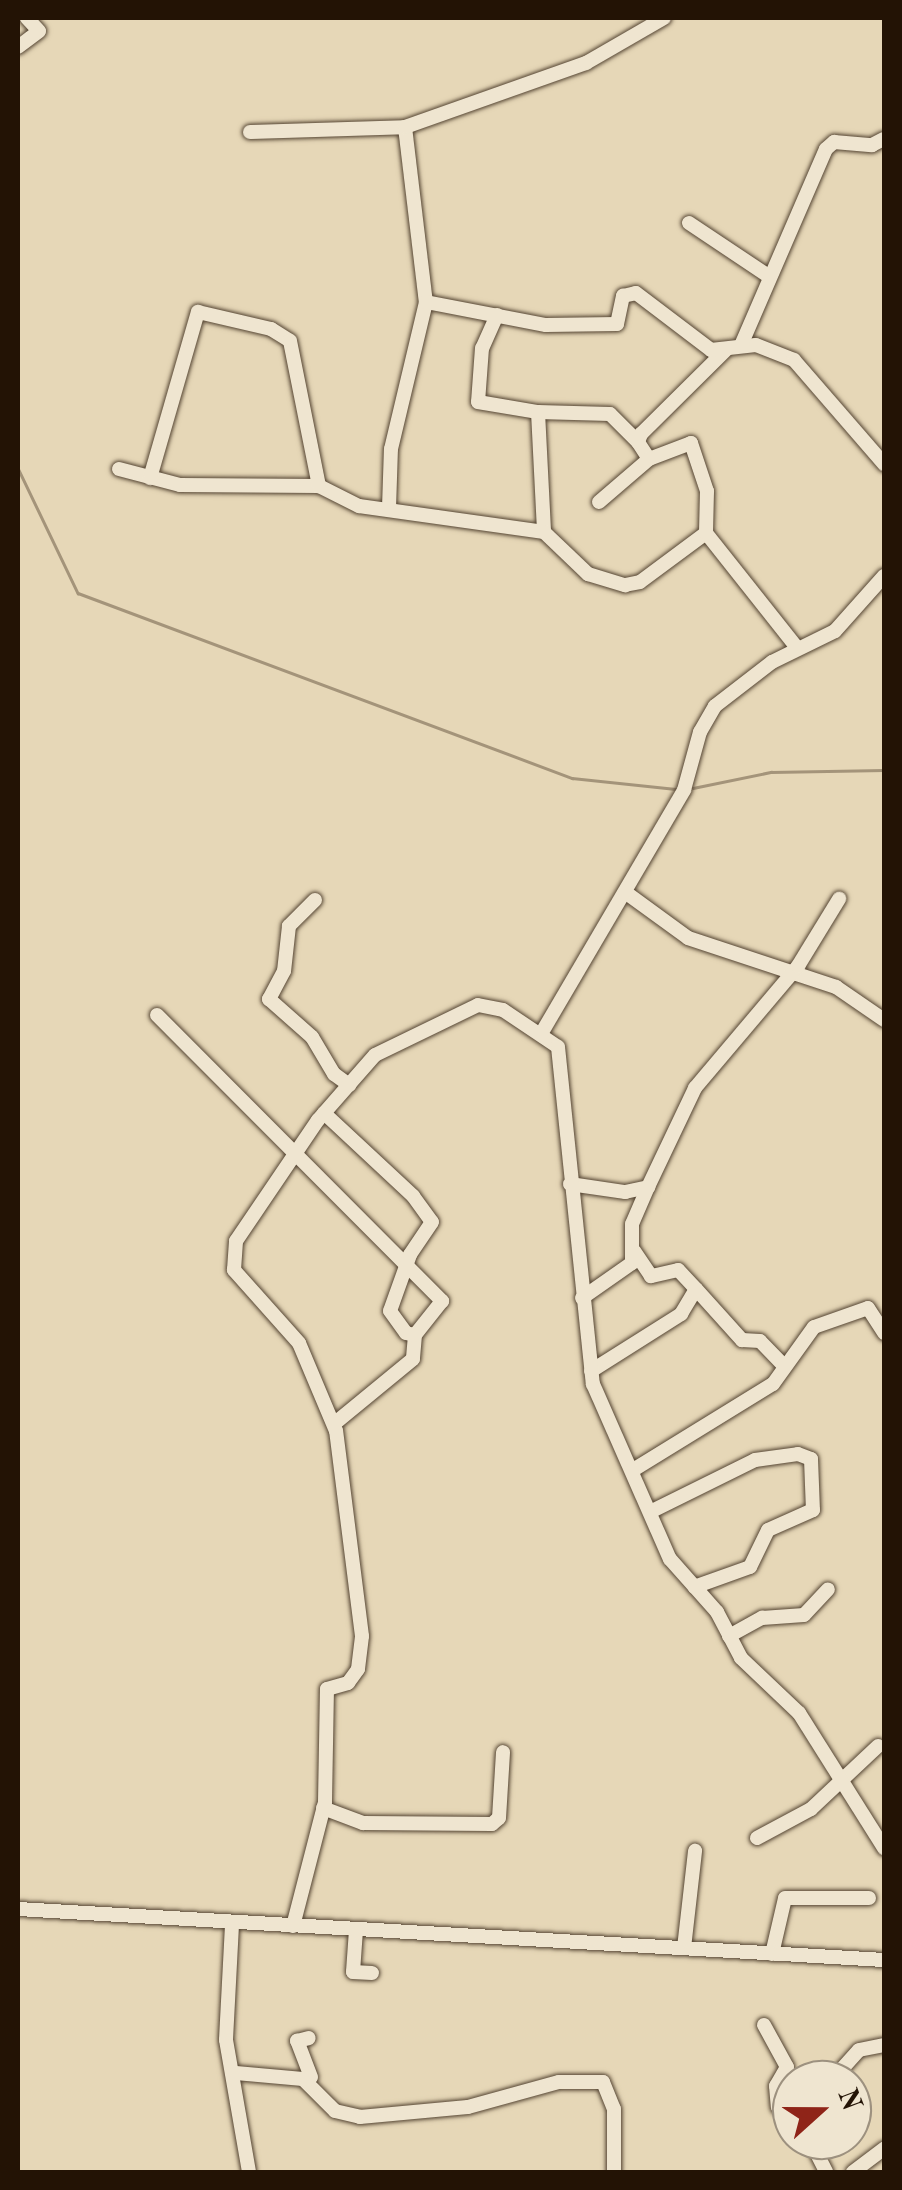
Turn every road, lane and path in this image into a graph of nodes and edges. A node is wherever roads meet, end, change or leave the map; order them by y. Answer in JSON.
{"nodes":[{"id":1,"x":29,"y":18,"type":"edge"},
{"id":2,"x":664,"y":18,"type":"edge"},
{"id":3,"x":642,"y":23,"type":"edge"},
{"id":4,"x":18,"y":47,"type":"edge"},
{"id":5,"x":405,"y":127,"type":"junction"},
{"id":6,"x":250,"y":132,"type":"dead end"},
{"id":7,"x":884,"y":139,"type":"edge"},
{"id":8,"x":689,"y":223,"type":"dead end"},
{"id":9,"x":770,"y":277,"type":"junction"},
{"id":10,"x":426,"y":302,"type":"junction"},
{"id":11,"x":497,"y":315,"type":"junction"},
{"id":12,"x":742,"y":344,"type":"junction"},
{"id":13,"x":726,"y":350,"type":"junction"},
{"id":14,"x":538,"y":412,"type":"junction"},
{"id":15,"x":638,"y":442,"type":"junction"},
{"id":16,"x":649,"y":459,"type":"junction"},
{"id":17,"x":884,"y":464,"type":"edge"},
{"id":18,"x":119,"y":470,"type":"dead end"},
{"id":19,"x":150,"y":478,"type":"junction"},
{"id":20,"x":319,"y":486,"type":"junction"},
{"id":21,"x":599,"y":502,"type":"dead end"},
{"id":22,"x":389,"y":508,"type":"junction"},
{"id":23,"x":544,"y":532,"type":"junction"},
{"id":24,"x":706,"y":533,"type":"junction"},
{"id":25,"x":884,"y":576,"type":"edge"},
{"id":26,"x":797,"y":648,"type":"junction"},
{"id":27,"x":625,"y":892,"type":"junction"},
{"id":28,"x":839,"y":899,"type":"dead end"},
{"id":29,"x":315,"y":900,"type":"dead end"},
{"id":30,"x":789,"y":977,"type":"junction"},
{"id":31,"x":157,"y":1015,"type":"dead end"},
{"id":32,"x":884,"y":1020,"type":"edge"},
{"id":33,"x":541,"y":1034,"type":"junction"},
{"id":34,"x":349,"y":1085,"type":"junction"},
{"id":35,"x":324,"y":1113,"type":"junction"},
{"id":36,"x":292,"y":1155,"type":"junction"},
{"id":37,"x":570,"y":1184,"type":"junction"},
{"id":38,"x":648,"y":1187,"type":"junction"},
{"id":39,"x":634,"y":1251,"type":"junction"},
{"id":40,"x":406,"y":1268,"type":"junction"},
{"id":41,"x":696,"y":1289,"type":"junction"},
{"id":42,"x":582,"y":1298,"type":"junction"},
{"id":43,"x":884,"y":1333,"type":"edge"},
{"id":44,"x":415,"y":1334,"type":"junction"},
{"id":45,"x":784,"y":1366,"type":"junction"},
{"id":46,"x":591,"y":1371,"type":"junction"},
{"id":47,"x":334,"y":1424,"type":"junction"},
{"id":48,"x":633,"y":1470,"type":"junction"},
{"id":49,"x":652,"y":1511,"type":"junction"},
{"id":50,"x":694,"y":1588,"type":"junction"},
{"id":51,"x":828,"y":1589,"type":"dead end"},
{"id":52,"x":729,"y":1636,"type":"junction"},
{"id":53,"x":878,"y":1746,"type":"dead end"},
{"id":54,"x":503,"y":1752,"type":"dead end"},
{"id":55,"x":838,"y":1780,"type":"junction"},
{"id":56,"x":323,"y":1808,"type":"junction"},
{"id":57,"x":881,"y":1828,"type":"edge"},
{"id":58,"x":757,"y":1838,"type":"dead end"},
{"id":59,"x":884,"y":1848,"type":"edge"},
{"id":60,"x":695,"y":1850,"type":"dead end"},
{"id":61,"x":868,"y":1898,"type":"dead end"},
{"id":62,"x":18,"y":1909,"type":"edge"},
{"id":63,"x":232,"y":1926,"type":"junction"},
{"id":64,"x":292,"y":1926,"type":"junction"},
{"id":65,"x":356,"y":1930,"type":"junction"},
{"id":66,"x":684,"y":1948,"type":"junction"},
{"id":67,"x":772,"y":1954,"type":"junction"},
{"id":68,"x":884,"y":1960,"type":"edge"},
{"id":69,"x":372,"y":1973,"type":"dead end"},
{"id":70,"x":764,"y":2026,"type":"dead end"},
{"id":71,"x":309,"y":2038,"type":"dead end"},
{"id":72,"x":884,"y":2045,"type":"edge"},
{"id":73,"x":784,"y":2060,"type":"edge"},
{"id":74,"x":850,"y":2060,"type":"edge"},
{"id":75,"x":236,"y":2072,"type":"junction"},
{"id":76,"x":306,"y":2081,"type":"junction"},
{"id":77,"x":884,"y":2149,"type":"edge"},
{"id":78,"x":249,"y":2172,"type":"edge"},
{"id":79,"x":614,"y":2172,"type":"edge"},
{"id":80,"x":852,"y":2172,"type":"edge"}],
"edges":[{"from":1,"to":4,"type":"street"},
{"from":2,"to":3,"type":"street"},
{"from":3,"to":5,"type":"street"},
{"from":5,"to":6,"type":"street"},
{"from":5,"to":10,"type":"street"},
{"from":7,"to":9,"type":"street"},
{"from":8,"to":9,"type":"street"},
{"from":9,"to":12,"type":"street"},
{"from":10,"to":11,"type":"street"},
{"from":10,"to":22,"type":"street"},
{"from":11,"to":13,"type":"street"},
{"from":11,"to":14,"type":"street"},
{"from":12,"to":13,"type":"street"},
{"from":12,"to":17,"type":"street"},
{"from":13,"to":15,"type":"street"},
{"from":14,"to":15,"type":"street"},
{"from":14,"to":23,"type":"street"},
{"from":15,"to":16,"type":"street"},
{"from":16,"to":21,"type":"street"},
{"from":16,"to":24,"type":"street"},
{"from":18,"to":19,"type":"street"},
{"from":19,"to":20,"type":"street"},
{"from":19,"to":20,"type":"street"},
{"from":20,"to":22,"type":"street"},
{"from":22,"to":23,"type":"street"},
{"from":23,"to":24,"type":"street"},
{"from":24,"to":26,"type":"street"},
{"from":25,"to":26,"type":"street"},
{"from":26,"to":27,"type":"street"},
{"from":27,"to":30,"type":"street"},
{"from":27,"to":33,"type":"street"},
{"from":28,"to":30,"type":"street"},
{"from":29,"to":34,"type":"street"},
{"from":30,"to":32,"type":"street"},
{"from":30,"to":38,"type":"street"},
{"from":31,"to":36,"type":"street"},
{"from":33,"to":34,"type":"street"},
{"from":33,"to":37,"type":"street"},
{"from":34,"to":35,"type":"street"},
{"from":35,"to":36,"type":"street"},
{"from":35,"to":40,"type":"street"},
{"from":36,"to":40,"type":"street"},
{"from":36,"to":47,"type":"street"},
{"from":37,"to":38,"type":"street"},
{"from":37,"to":42,"type":"street"},
{"from":38,"to":39,"type":"street"},
{"from":39,"to":41,"type":"street"},
{"from":39,"to":42,"type":"street"},
{"from":40,"to":44,"type":"street"},
{"from":40,"to":44,"type":"street"},
{"from":41,"to":45,"type":"street"},
{"from":41,"to":46,"type":"street"},
{"from":42,"to":46,"type":"street"},
{"from":43,"to":45,"type":"street"},
{"from":44,"to":47,"type":"street"},
{"from":45,"to":48,"type":"street"},
{"from":46,"to":48,"type":"street"},
{"from":47,"to":56,"type":"street"},
{"from":48,"to":49,"type":"street"},
{"from":49,"to":50,"type":"street"},
{"from":49,"to":50,"type":"street"},
{"from":50,"to":52,"type":"street"},
{"from":51,"to":52,"type":"street"},
{"from":52,"to":55,"type":"street"},
{"from":53,"to":55,"type":"street"},
{"from":54,"to":56,"type":"street"},
{"from":55,"to":57,"type":"street"},
{"from":55,"to":58,"type":"street"},
{"from":56,"to":64,"type":"street"},
{"from":57,"to":59,"type":"street"},
{"from":60,"to":66,"type":"street"},
{"from":61,"to":67,"type":"street"},
{"from":62,"to":63,"type":"street"},
{"from":63,"to":64,"type":"street"},
{"from":63,"to":75,"type":"street"},
{"from":64,"to":65,"type":"street"},
{"from":65,"to":66,"type":"street"},
{"from":65,"to":69,"type":"street"},
{"from":66,"to":67,"type":"street"},
{"from":67,"to":68,"type":"street"},
{"from":70,"to":73,"type":"street"},
{"from":71,"to":76,"type":"street"},
{"from":72,"to":74,"type":"street"},
{"from":75,"to":76,"type":"street"},
{"from":75,"to":78,"type":"street"},
{"from":76,"to":79,"type":"street"},
{"from":77,"to":80,"type":"street"}]}
